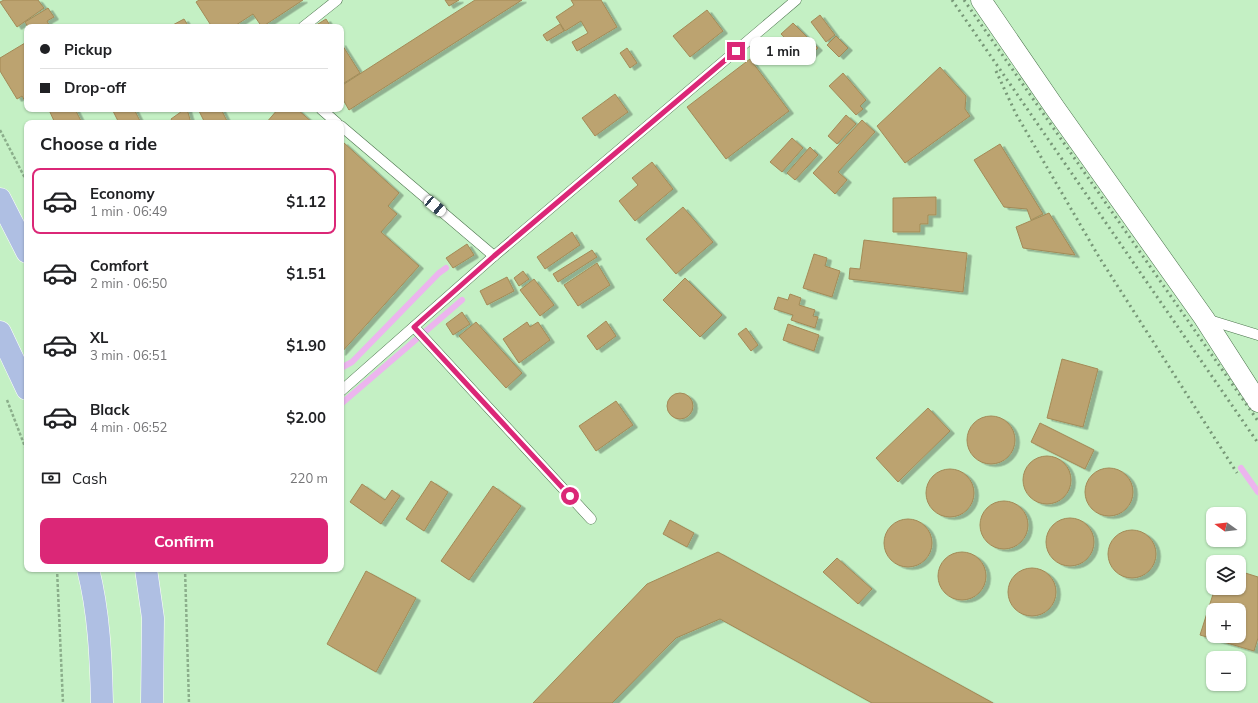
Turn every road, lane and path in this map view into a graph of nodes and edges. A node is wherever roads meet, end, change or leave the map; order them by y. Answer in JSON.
{"nodes":[{"id":1,"x":337,"y":0,"type":"edge"},
{"id":2,"x":796,"y":0,"type":"edge"},
{"id":3,"x":981,"y":0,"type":"edge"},
{"id":4,"x":307,"y":24,"type":"edge"},
{"id":5,"x":324,"y":112,"type":"edge"},
{"id":6,"x":334,"y":120,"type":"edge"},
{"id":7,"x":344,"y":129,"type":"edge"},
{"id":8,"x":0,"y":130,"type":"edge"},
{"id":9,"x":24,"y":176,"type":"edge"},
{"id":10,"x":0,"y":199,"type":"edge"},
{"id":11,"x":24,"y":246,"type":"edge"},
{"id":12,"x":494,"y":256,"type":"junction"},
{"id":13,"x":1204,"y":318,"type":"junction"},
{"id":14,"x":414,"y":327,"type":"junction"},
{"id":15,"x":0,"y":332,"type":"edge"},
{"id":16,"x":1258,"y":335,"type":"edge"},
{"id":17,"x":24,"y":383,"type":"edge"},
{"id":18,"x":344,"y":387,"type":"edge"},
{"id":19,"x":5,"y":394,"type":"dead end"},
{"id":20,"x":1258,"y":402,"type":"edge"},
{"id":21,"x":24,"y":444,"type":"edge"},
{"id":22,"x":592,"y":519,"type":"dead end"},
{"id":23,"x":57,"y":572,"type":"edge"},
{"id":24,"x":89,"y":572,"type":"edge"},
{"id":25,"x":146,"y":572,"type":"edge"},
{"id":26,"x":185,"y":572,"type":"edge"},
{"id":27,"x":63,"y":703,"type":"edge"},
{"id":28,"x":102,"y":703,"type":"edge"},
{"id":29,"x":152,"y":703,"type":"edge"},
{"id":30,"x":189,"y":703,"type":"edge"}],
"edges":[{"from":1,"to":4,"type":"lane"},
{"from":2,"to":12,"type":"lane"},
{"from":3,"to":13,"type":"street"},
{"from":5,"to":6,"type":"lane"},
{"from":7,"to":12,"type":"lane"},
{"from":8,"to":9,"type":"path"},
{"from":10,"to":11,"type":"main road"},
{"from":12,"to":14,"type":"lane"},
{"from":13,"to":16,"type":"lane"},
{"from":13,"to":20,"type":"street"},
{"from":14,"to":18,"type":"lane"},
{"from":14,"to":22,"type":"lane"},
{"from":15,"to":17,"type":"main road"},
{"from":19,"to":21,"type":"path"},
{"from":23,"to":27,"type":"path"},
{"from":24,"to":28,"type":"main road"},
{"from":25,"to":29,"type":"main road"},
{"from":26,"to":30,"type":"path"}]}
